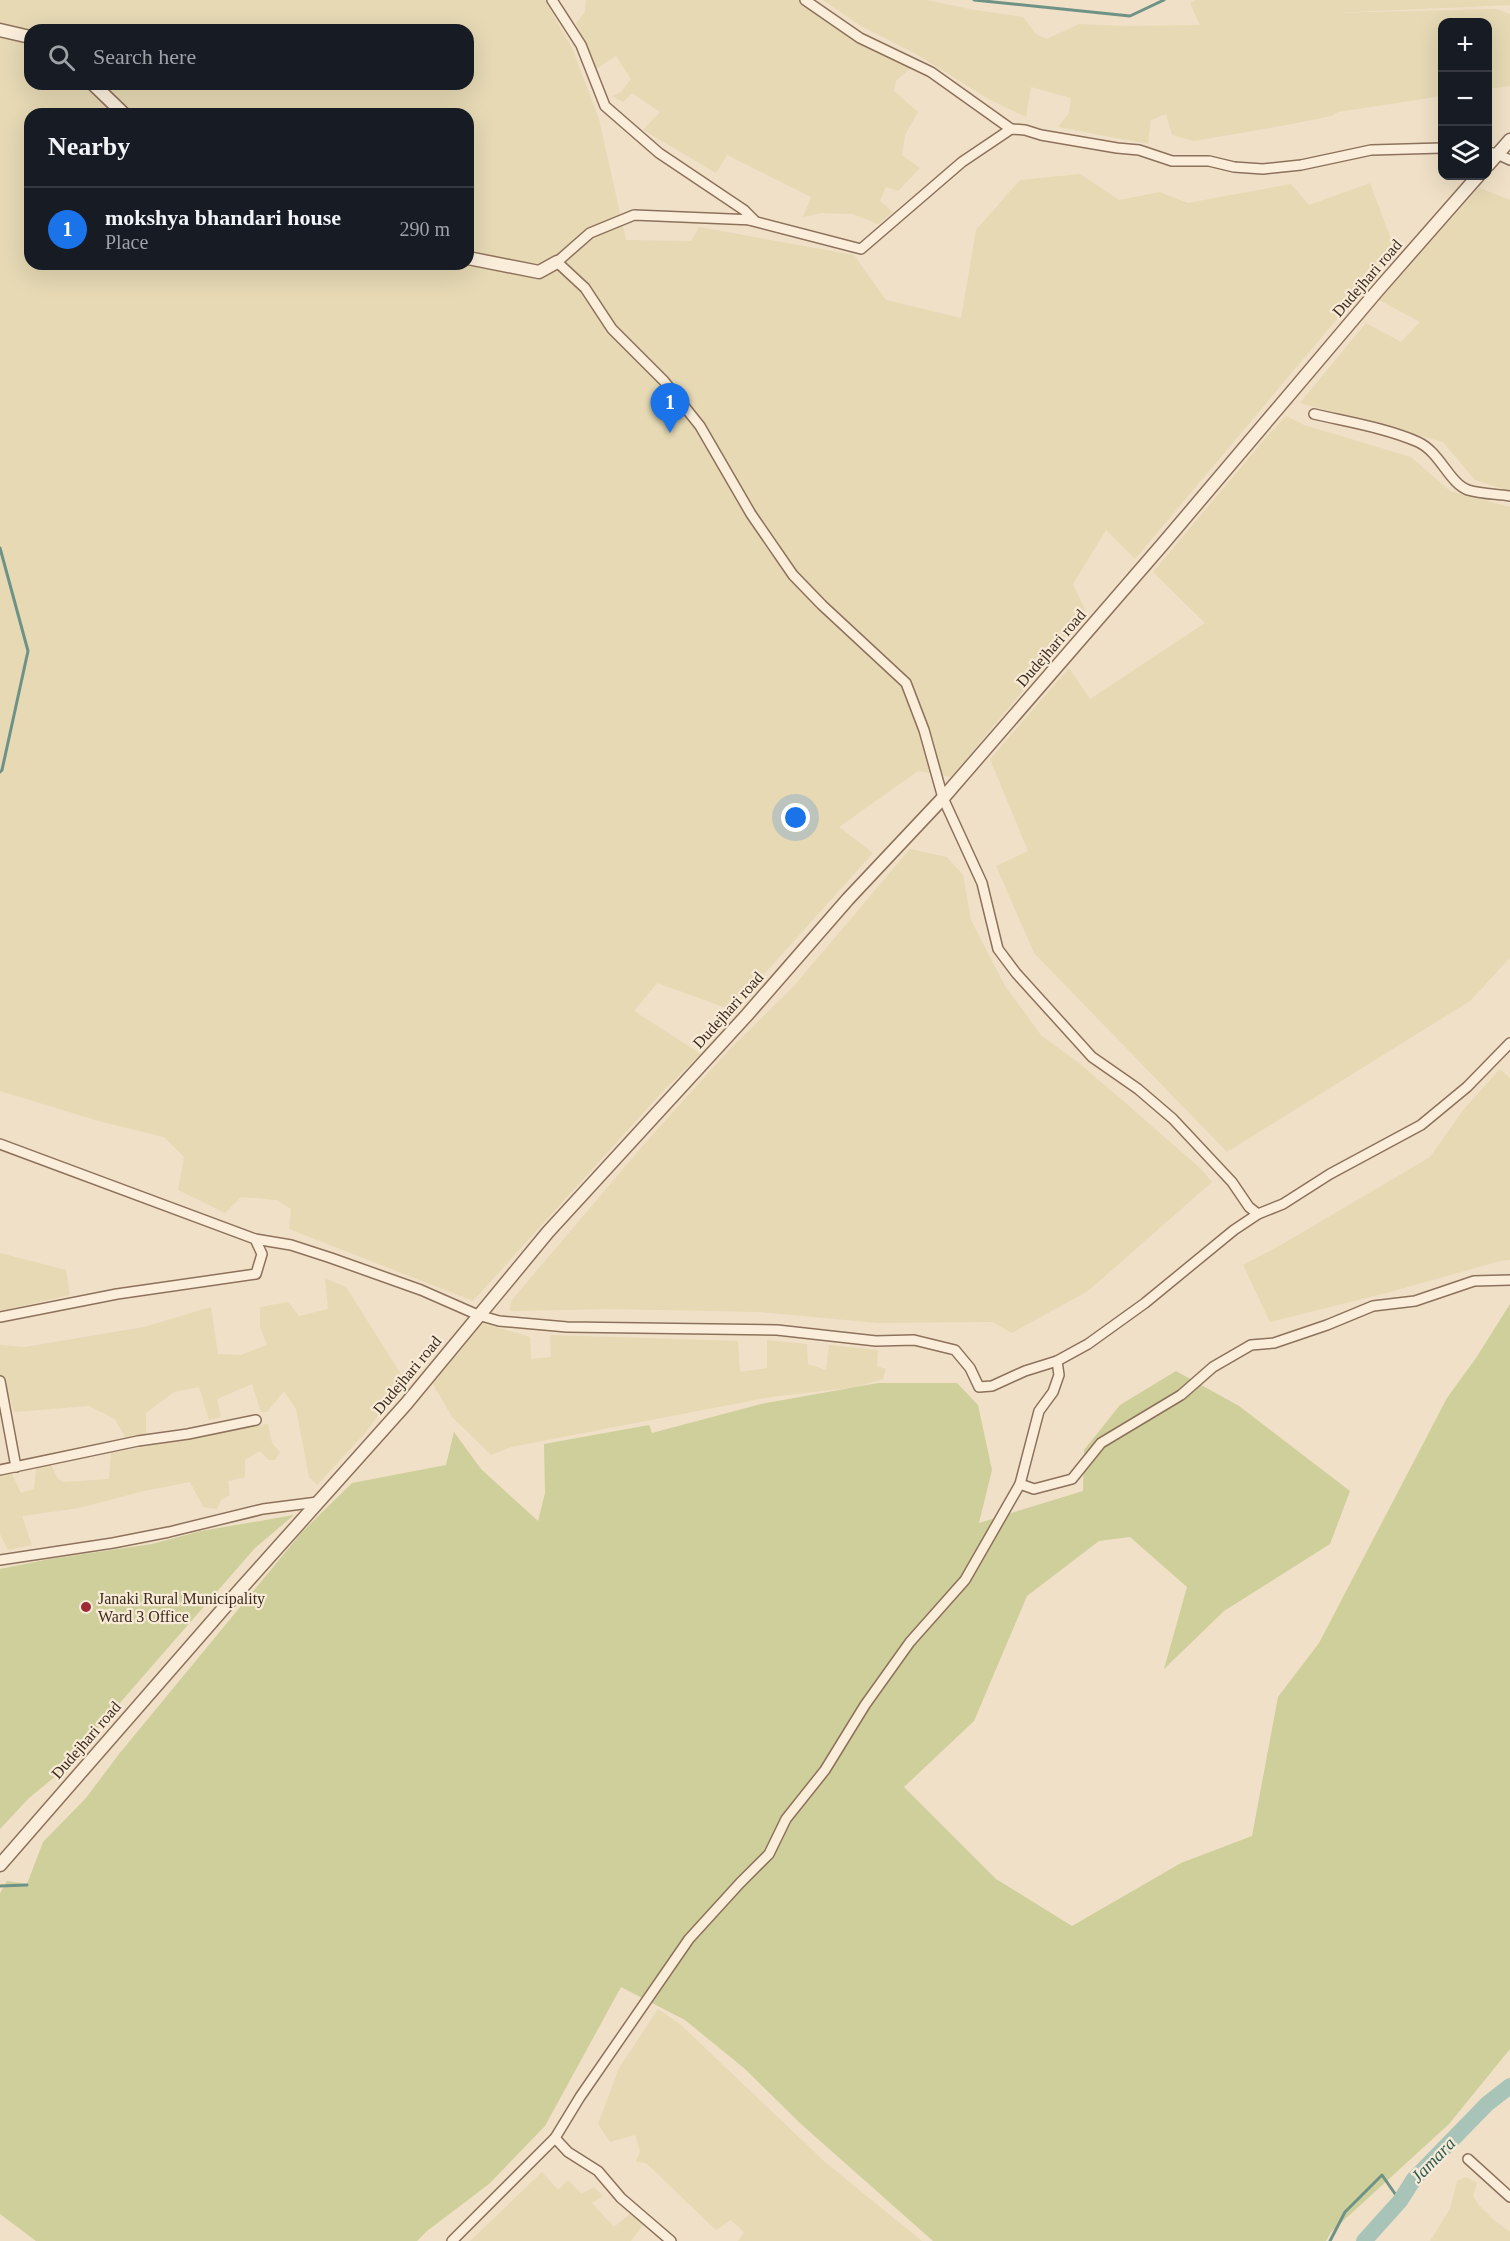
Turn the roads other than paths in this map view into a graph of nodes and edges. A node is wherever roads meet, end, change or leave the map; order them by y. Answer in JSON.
{"nodes":[{"id":1,"x":552,"y":0,"type":"edge"},
{"id":2,"x":805,"y":0,"type":"edge"},
{"id":3,"x":0,"y":30,"type":"edge"},
{"id":4,"x":24,"y":36,"type":"edge"},
{"id":5,"x":99,"y":90,"type":"edge"},
{"id":6,"x":118,"y":108,"type":"edge"},
{"id":7,"x":1011,"y":129,"type":"junction"},
{"id":8,"x":1510,"y":140,"type":"edge"},
{"id":9,"x":1438,"y":148,"type":"edge"},
{"id":10,"x":1492,"y":153,"type":"edge"},
{"id":11,"x":1510,"y":160,"type":"edge"},
{"id":12,"x":1474,"y":180,"type":"edge"},
{"id":13,"x":749,"y":220,"type":"junction"},
{"id":14,"x":474,"y":259,"type":"edge"},
{"id":15,"x":557,"y":262,"type":"junction"},
{"id":16,"x":1314,"y":414,"type":"dead end"},
{"id":17,"x":1510,"y":496,"type":"edge"},
{"id":18,"x":943,"y":798,"type":"junction"},
{"id":19,"x":1510,"y":1043,"type":"edge"},
{"id":20,"x":0,"y":1144,"type":"edge"},
{"id":21,"x":1258,"y":1214,"type":"junction"},
{"id":22,"x":255,"y":1239,"type":"junction"},
{"id":23,"x":1510,"y":1280,"type":"edge"},
{"id":24,"x":478,"y":1315,"type":"junction"},
{"id":25,"x":0,"y":1317,"type":"edge"},
{"id":26,"x":1057,"y":1361,"type":"junction"},
{"id":27,"x":0,"y":1381,"type":"edge"},
{"id":28,"x":256,"y":1420,"type":"dead end"},
{"id":29,"x":16,"y":1467,"type":"junction"},
{"id":30,"x":0,"y":1470,"type":"edge"},
{"id":31,"x":1020,"y":1484,"type":"junction"},
{"id":32,"x":318,"y":1502,"type":"junction"},
{"id":33,"x":0,"y":1560,"type":"edge"},
{"id":34,"x":0,"y":1865,"type":"edge"},
{"id":35,"x":555,"y":2138,"type":"junction"},
{"id":36,"x":1468,"y":2159,"type":"dead end"},
{"id":37,"x":1510,"y":2197,"type":"edge"},
{"id":38,"x":452,"y":2241,"type":"edge"},
{"id":39,"x":671,"y":2241,"type":"edge"}],
"edges":[{"from":1,"to":13,"type":"street"},
{"from":2,"to":7,"type":"street"},
{"from":3,"to":4,"type":"street"},
{"from":5,"to":6,"type":"street"},
{"from":7,"to":9,"type":"street"},
{"from":7,"to":13,"type":"street"},
{"from":8,"to":10,"type":"street"},
{"from":10,"to":11,"type":"street"},
{"from":12,"to":18,"type":"street","name":"Dudejhari road"},
{"from":13,"to":15,"type":"street"},
{"from":14,"to":15,"type":"street"},
{"from":15,"to":18,"type":"street"},
{"from":16,"to":17,"type":"street"},
{"from":18,"to":21,"type":"street"},
{"from":18,"to":24,"type":"street","name":"Dudejhari road"},
{"from":19,"to":21,"type":"street"},
{"from":20,"to":22,"type":"street"},
{"from":21,"to":26,"type":"street"},
{"from":22,"to":24,"type":"street"},
{"from":22,"to":25,"type":"street"},
{"from":23,"to":31,"type":"street"},
{"from":24,"to":26,"type":"street"},
{"from":24,"to":32,"type":"street","name":"Dudejhari road"},
{"from":26,"to":31,"type":"street"},
{"from":27,"to":29,"type":"street"},
{"from":28,"to":29,"type":"street"},
{"from":29,"to":30,"type":"street"},
{"from":31,"to":35,"type":"street"},
{"from":32,"to":33,"type":"street"},
{"from":32,"to":34,"type":"street","name":"Dudejhari road"},
{"from":35,"to":38,"type":"street"},
{"from":35,"to":39,"type":"street"},
{"from":36,"to":37,"type":"street"}]}
